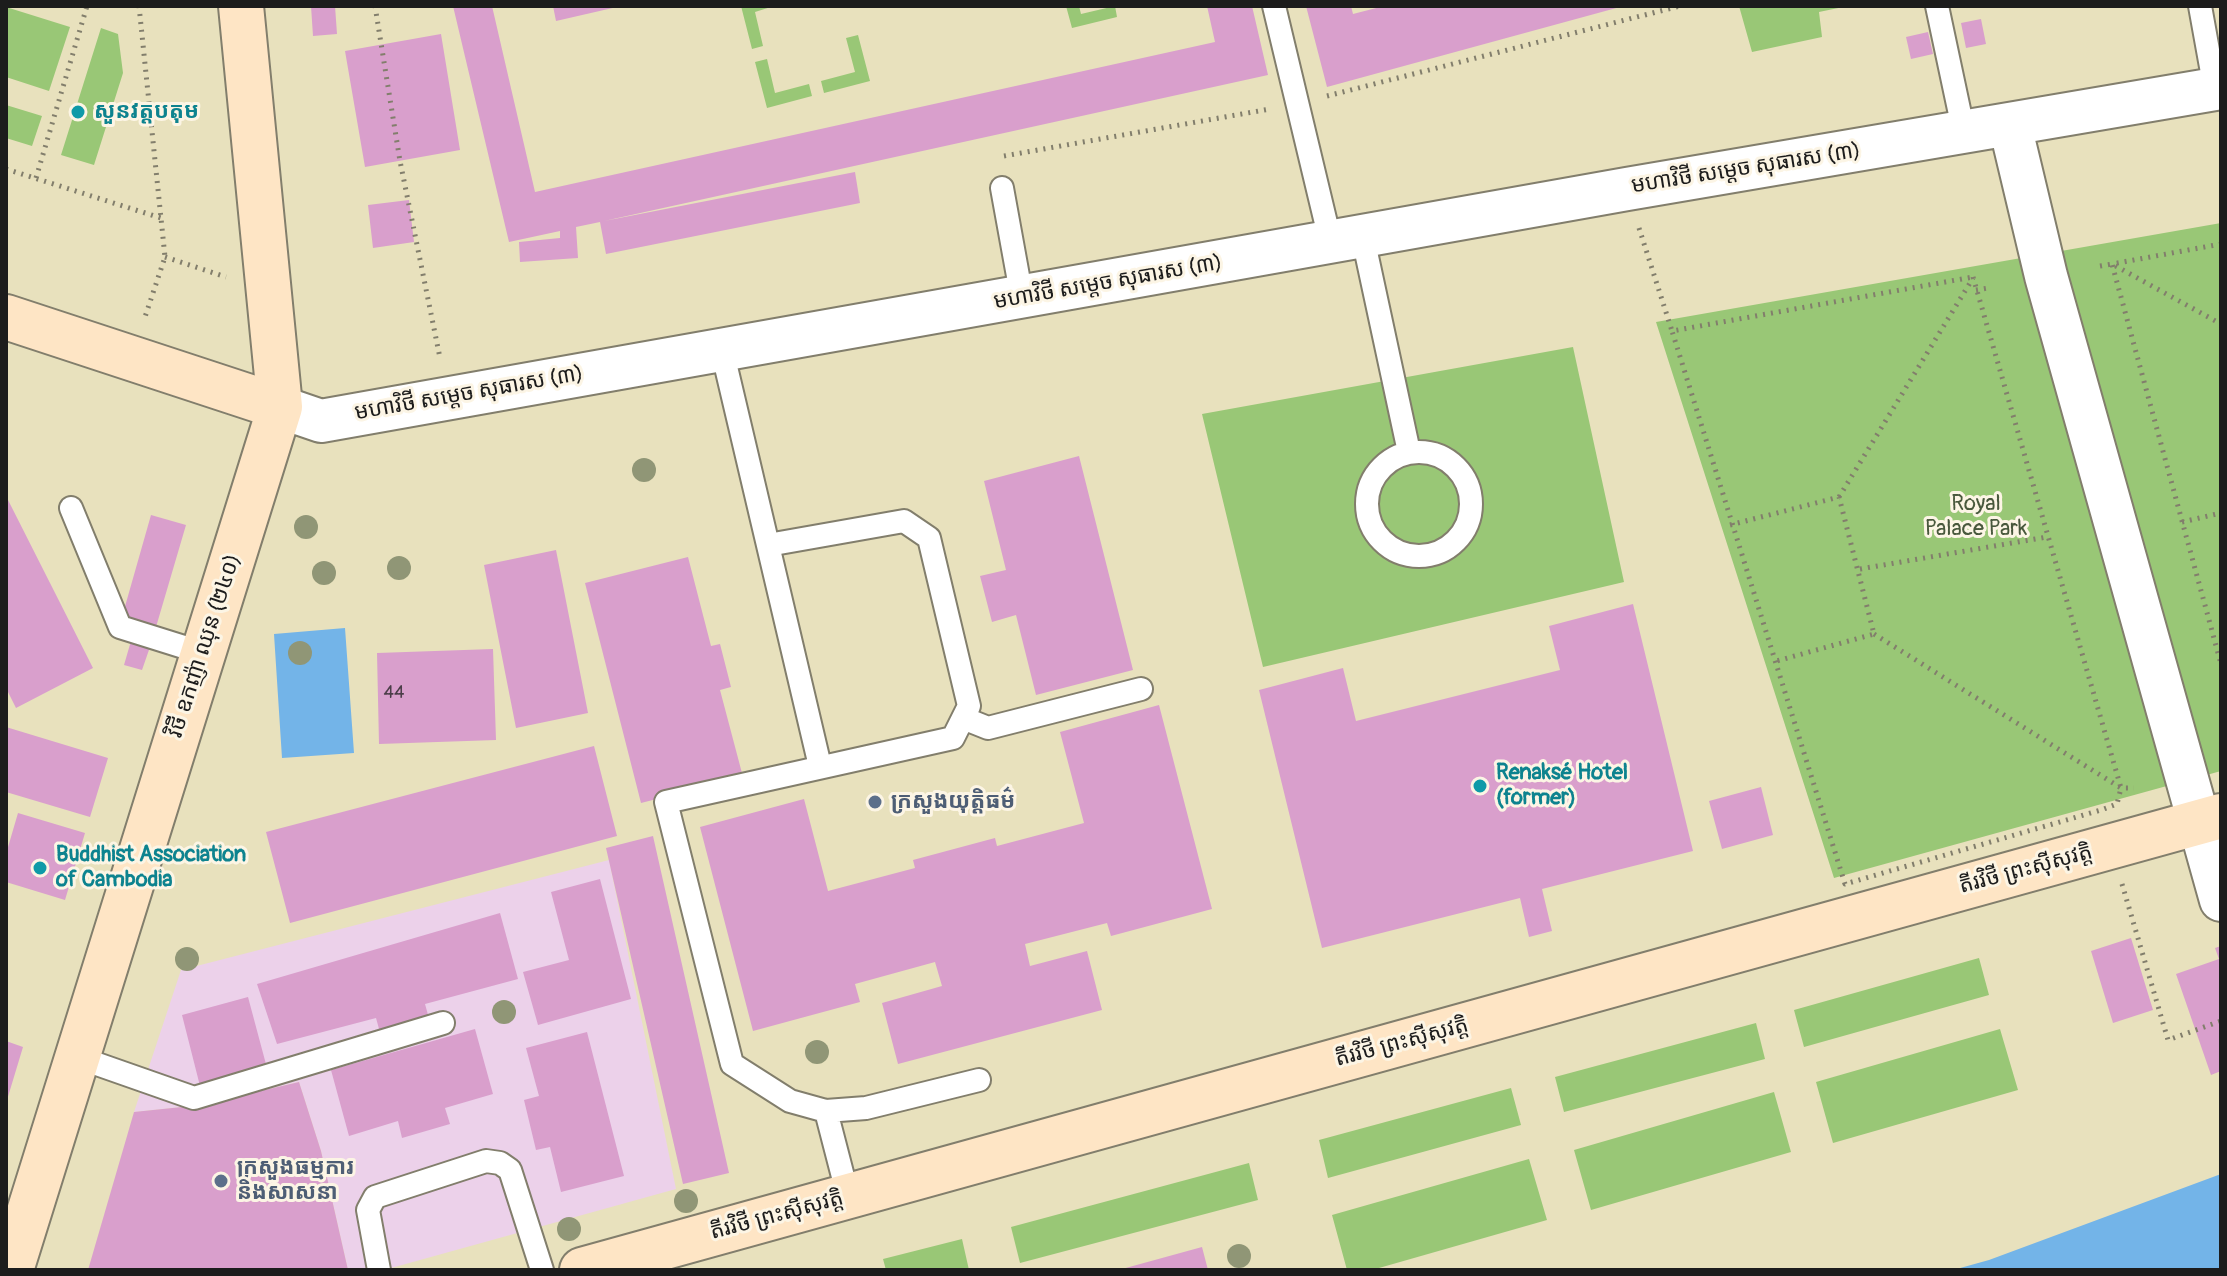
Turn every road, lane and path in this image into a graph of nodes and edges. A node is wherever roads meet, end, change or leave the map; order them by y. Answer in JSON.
{"nodes":[{"id":1,"x":87,"y":6,"type":"edge"},
{"id":2,"x":139,"y":6,"type":"edge"},
{"id":3,"x":241,"y":6,"type":"edge"},
{"id":4,"x":375,"y":6,"type":"edge"},
{"id":5,"x":1274,"y":6,"type":"edge"},
{"id":6,"x":1937,"y":6,"type":"edge"},
{"id":7,"x":2200,"y":6,"type":"edge"},
{"id":8,"x":2218,"y":88,"type":"edge"},
{"id":9,"x":2010,"y":125,"type":"junction"},
{"id":10,"x":1964,"y":133,"type":"junction"},
{"id":11,"x":6,"y":169,"type":"edge"},
{"id":12,"x":36,"y":178,"type":"junction"},
{"id":13,"x":1002,"y":188,"type":"dead end"},
{"id":14,"x":1627,"y":189,"type":"junction"},
{"id":15,"x":161,"y":218,"type":"junction"},
{"id":16,"x":1347,"y":241,"type":"junction"},
{"id":17,"x":2221,"y":244,"type":"edge"},
{"id":18,"x":165,"y":257,"type":"junction"},
{"id":19,"x":2112,"y":264,"type":"junction"},
{"id":20,"x":188,"y":265,"type":"dead end"},
{"id":21,"x":2100,"y":266,"type":"dead end"},
{"id":22,"x":1973,"y":277,"type":"junction"},
{"id":23,"x":1988,"y":288,"type":"dead end"},
{"id":24,"x":1976,"y":290,"type":"junction"},
{"id":25,"x":1022,"y":298,"type":"junction"},
{"id":26,"x":6,"y":317,"type":"edge"},
{"id":27,"x":2221,"y":324,"type":"edge"},
{"id":28,"x":1672,"y":331,"type":"junction"},
{"id":29,"x":722,"y":350,"type":"junction"},
{"id":30,"x":131,"y":359,"type":"junction"},
{"id":31,"x":447,"y":398,"type":"junction"},
{"id":32,"x":280,"y":407,"type":"junction"},
{"id":33,"x":1409,"y":452,"type":"junction"},
{"id":34,"x":1839,"y":497,"type":"junction"},
{"id":35,"x":71,"y":508,"type":"dead end"},
{"id":36,"x":2221,"y":513,"type":"edge"},
{"id":37,"x":2182,"y":522,"type":"junction"},
{"id":38,"x":1730,"y":525,"type":"junction"},
{"id":39,"x":2047,"y":537,"type":"junction"},
{"id":40,"x":768,"y":545,"type":"junction"},
{"id":41,"x":1860,"y":569,"type":"junction"},
{"id":42,"x":1874,"y":634,"type":"junction"},
{"id":43,"x":203,"y":653,"type":"junction"},
{"id":44,"x":1773,"y":662,"type":"junction"},
{"id":45,"x":2221,"y":664,"type":"edge"},
{"id":46,"x":1141,"y":689,"type":"dead end"},
{"id":47,"x":963,"y":718,"type":"junction"},
{"id":48,"x":820,"y":766,"type":"junction"},
{"id":49,"x":2121,"y":788,"type":"junction"},
{"id":50,"x":2134,"y":788,"type":"dead end"},
{"id":51,"x":2210,"y":819,"type":"edge"},
{"id":52,"x":2120,"y":876,"type":"dead end"},
{"id":53,"x":2221,"y":900,"type":"edge"},
{"id":54,"x":2221,"y":1021,"type":"edge"},
{"id":55,"x":443,"y":1023,"type":"dead end"},
{"id":56,"x":77,"y":1057,"type":"junction"},
{"id":57,"x":979,"y":1080,"type":"dead end"},
{"id":58,"x":826,"y":1111,"type":"junction"},
{"id":59,"x":848,"y":1196,"type":"junction"},
{"id":60,"x":11,"y":1270,"type":"edge"},
{"id":61,"x":379,"y":1270,"type":"edge"},
{"id":62,"x":542,"y":1270,"type":"edge"},
{"id":63,"x":582,"y":1270,"type":"edge"}],
"edges":[{"from":1,"to":12,"type":"path"},
{"from":2,"to":15,"type":"path"},
{"from":3,"to":32,"type":"main road","name":"វិថី ឧកញ៉ា ឈុន (២៤០)"},
{"from":4,"to":31,"type":"path"},
{"from":5,"to":16,"type":"lane"},
{"from":6,"to":10,"type":"lane"},
{"from":7,"to":8,"type":"lane"},
{"from":8,"to":9,"type":"street","name":"មហាវិថី សម្តេច សុធារស (៣)"},
{"from":9,"to":10,"type":"street","name":"មហាវិថី សម្តេច សុធារស (៣)"},
{"from":9,"to":51,"type":"street"},
{"from":10,"to":14,"type":"street","name":"មហាវិថី សម្តេច សុធារស (៣)"},
{"from":11,"to":12,"type":"path"},
{"from":12,"to":15,"type":"path"},
{"from":13,"to":25,"type":"lane"},
{"from":14,"to":16,"type":"street","name":"មហាវិថី សម្តេច សុធារស (៣)"},
{"from":14,"to":28,"type":"path"},
{"from":15,"to":18,"type":"path"},
{"from":16,"to":25,"type":"street","name":"មហាវិថី សម្តេច សុធារស (៣)"},
{"from":16,"to":33,"type":"lane"},
{"from":17,"to":19,"type":"path"},
{"from":18,"to":20,"type":"path"},
{"from":18,"to":30,"type":"path"},
{"from":19,"to":21,"type":"path"},
{"from":19,"to":27,"type":"path"},
{"from":19,"to":37,"type":"path"},
{"from":22,"to":24,"type":"path"},
{"from":22,"to":28,"type":"path"},
{"from":22,"to":34,"type":"path"},
{"from":23,"to":24,"type":"path"},
{"from":24,"to":39,"type":"path"},
{"from":25,"to":29,"type":"street","name":"មហាវិថី សម្តេច សុធារស (៣)"},
{"from":26,"to":30,"type":"main road","name":"មហាវិថី សម្តេច សុធារស (៣)"},
{"from":28,"to":38,"type":"path"},
{"from":29,"to":31,"type":"street","name":"មហាវិថី សម្តេច សុធារស (៣)"},
{"from":29,"to":40,"type":"lane"},
{"from":30,"to":32,"type":"main road","name":"មហាវិថី សម្តេច សុធារស (៣)"},
{"from":31,"to":32,"type":"street","name":"មហាវិថី សម្តេច សុធារស (៣)"},
{"from":32,"to":43,"type":"main road","name":"វិថី ឧកញ៉ា ឈុន (២៤០)"},
{"from":33,"to":33,"type":"lane"},
{"from":34,"to":38,"type":"path"},
{"from":34,"to":41,"type":"path"},
{"from":35,"to":43,"type":"lane"},
{"from":36,"to":37,"type":"path"},
{"from":37,"to":45,"type":"path"},
{"from":38,"to":44,"type":"path"},
{"from":39,"to":41,"type":"path"},
{"from":39,"to":49,"type":"path"},
{"from":40,"to":47,"type":"lane"},
{"from":40,"to":48,"type":"lane"},
{"from":41,"to":42,"type":"path"},
{"from":42,"to":44,"type":"path"},
{"from":42,"to":49,"type":"path"},
{"from":43,"to":56,"type":"main road","name":"វិថី ឧកញ៉ា ឈុន (២៤០)"},
{"from":44,"to":49,"type":"path"},
{"from":46,"to":47,"type":"lane"},
{"from":47,"to":48,"type":"lane"},
{"from":48,"to":58,"type":"lane"},
{"from":49,"to":50,"type":"path"},
{"from":51,"to":53,"type":"street"},
{"from":51,"to":59,"type":"main road","name":"តីរវិថី ព្រះស៊ីសុវត្តិ"},
{"from":52,"to":54,"type":"path"},
{"from":55,"to":56,"type":"lane"},
{"from":56,"to":60,"type":"main road","name":"វិថី ឧកញ៉ា ឈុន (២៤០)"},
{"from":57,"to":58,"type":"lane"},
{"from":58,"to":59,"type":"lane"},
{"from":59,"to":63,"type":"main road","name":"តីរវិថី ព្រះស៊ីសុវត្តិ"},
{"from":61,"to":62,"type":"lane"}]}
